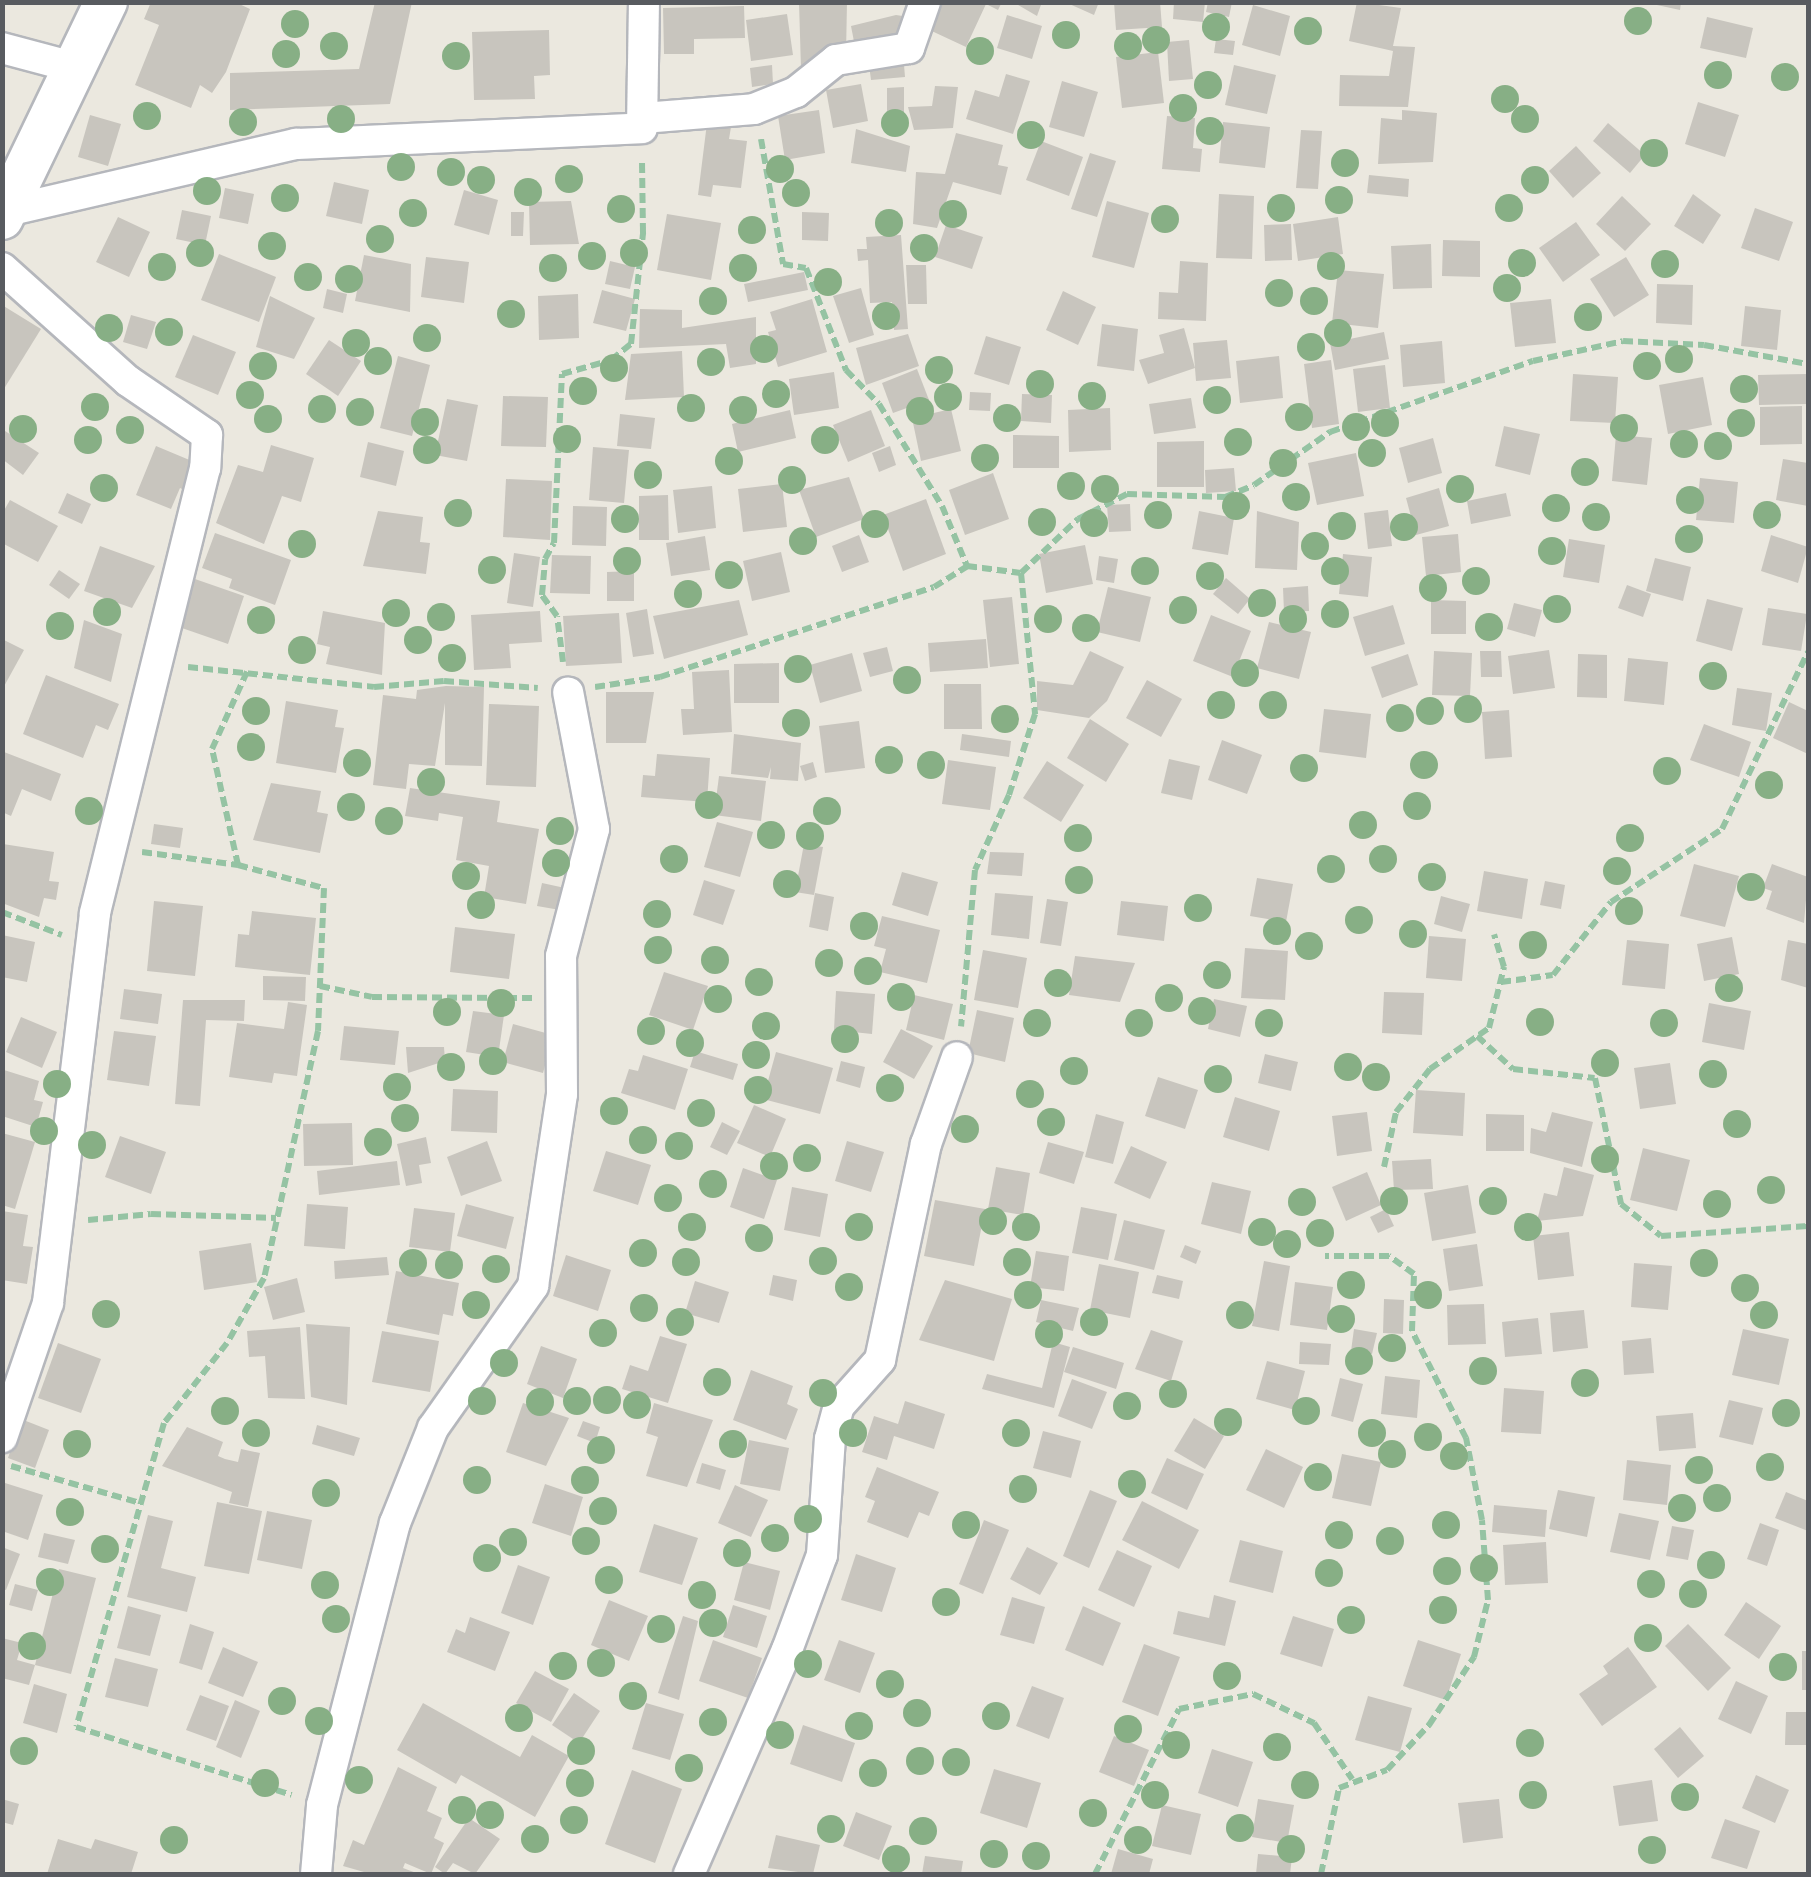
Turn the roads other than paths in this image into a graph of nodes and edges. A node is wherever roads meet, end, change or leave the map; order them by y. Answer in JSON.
{"nodes":[{"id":1,"x":106,"y":2,"type":"edge"},
{"id":2,"x":644,"y":2,"type":"edge"},
{"id":3,"x":925,"y":2,"type":"edge"},
{"id":4,"x":2,"y":48,"type":"edge"},
{"id":5,"x":77,"y":68,"type":"junction"},
{"id":6,"x":642,"y":123,"type":"junction"},
{"id":7,"x":5,"y":215,"type":"edge"},
{"id":8,"x":2,"y":268,"type":"edge"},
{"id":9,"x":568,"y":692,"type":"road end"},
{"id":10,"x":957,"y":1058,"type":"road end"},
{"id":11,"x":2,"y":1436,"type":"edge"},
{"id":12,"x":316,"y":1874,"type":"edge"},
{"id":13,"x":689,"y":1874,"type":"edge"}],
"edges":[{"from":1,"to":5,"type":"street"},
{"from":2,"to":6,"type":"street"},
{"from":3,"to":6,"type":"street"},
{"from":4,"to":5,"type":"street"},
{"from":5,"to":7,"type":"street"},
{"from":6,"to":7,"type":"street"},
{"from":8,"to":11,"type":"street"},
{"from":9,"to":12,"type":"street"},
{"from":10,"to":13,"type":"street"}]}
